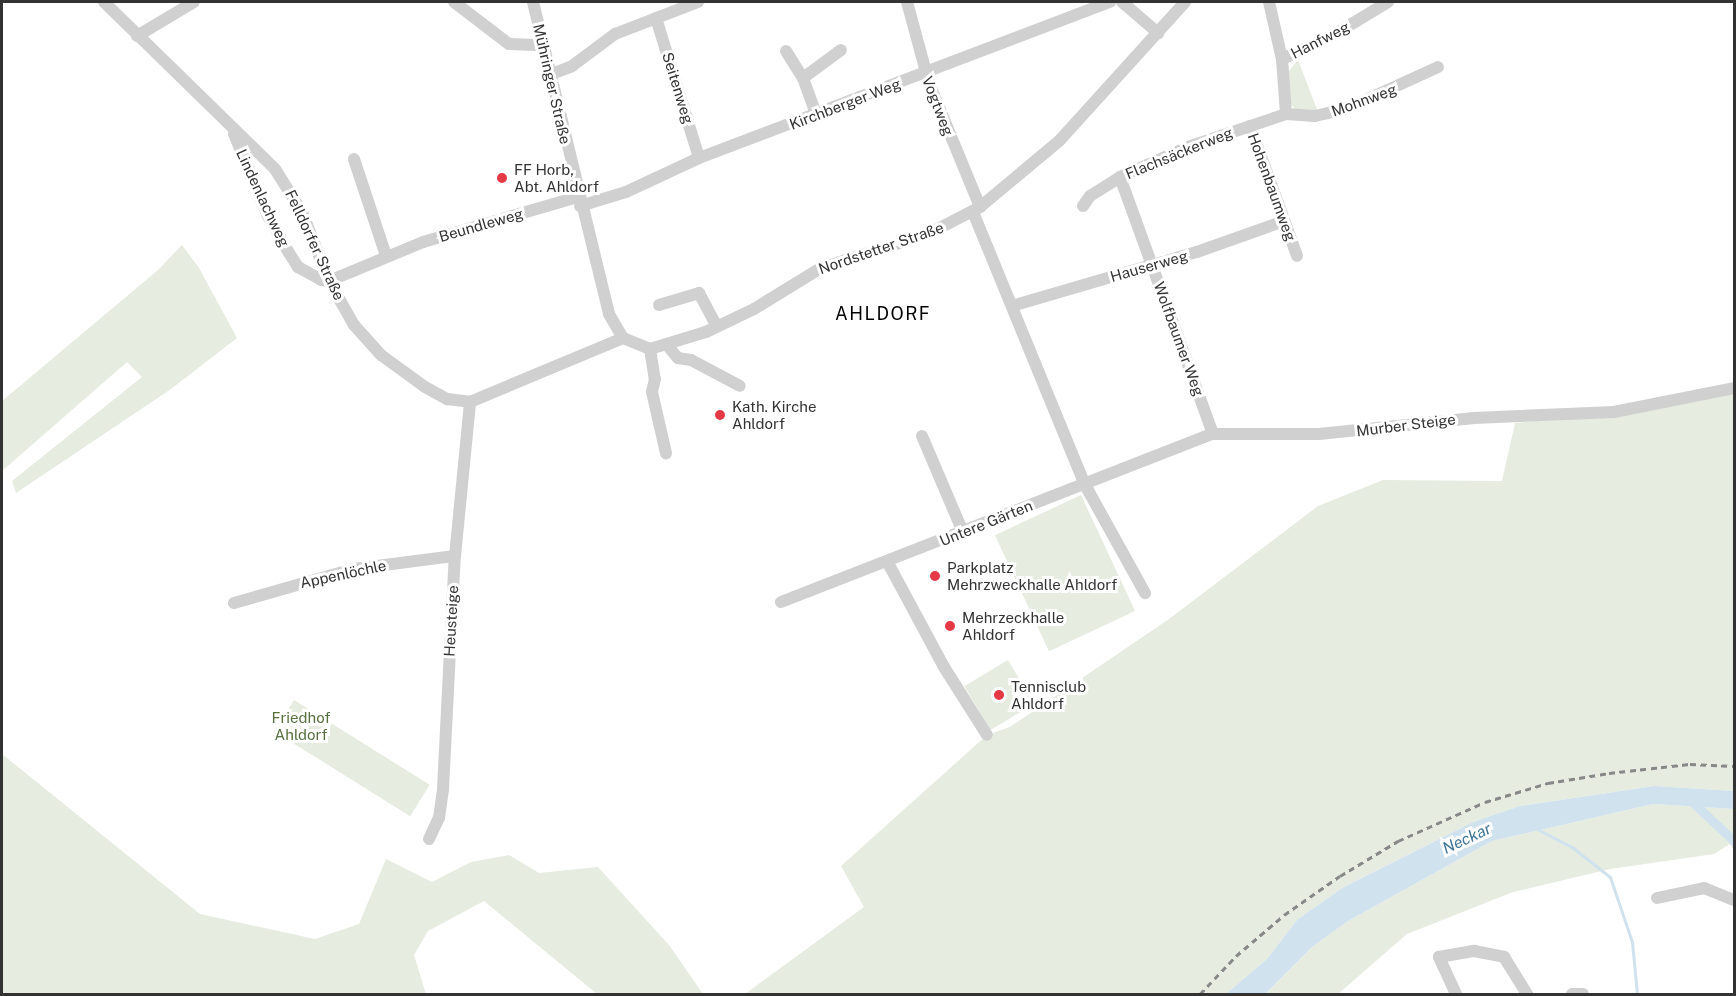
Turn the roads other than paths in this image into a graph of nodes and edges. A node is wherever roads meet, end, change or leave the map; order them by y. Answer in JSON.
{"nodes":[{"id":1,"x":104,"y":2,"type":"edge"},
{"id":2,"x":194,"y":2,"type":"edge"},
{"id":3,"x":454,"y":2,"type":"edge"},
{"id":4,"x":533,"y":2,"type":"edge"},
{"id":5,"x":698,"y":2,"type":"edge"},
{"id":6,"x":907,"y":2,"type":"edge"},
{"id":7,"x":1110,"y":2,"type":"edge"},
{"id":8,"x":1122,"y":2,"type":"edge"},
{"id":9,"x":1185,"y":2,"type":"edge"},
{"id":10,"x":1269,"y":2,"type":"edge"},
{"id":11,"x":1388,"y":2,"type":"edge"},
{"id":12,"x":656,"y":18,"type":"junction"},
{"id":13,"x":1158,"y":33,"type":"junction"},
{"id":14,"x":137,"y":36,"type":"junction"},
{"id":15,"x":542,"y":45,"type":"junction"},
{"id":16,"x":841,"y":50,"type":"dead end"},
{"id":17,"x":786,"y":51,"type":"dead end"},
{"id":18,"x":1282,"y":59,"type":"junction"},
{"id":19,"x":1438,"y":67,"type":"dead end"},
{"id":20,"x":926,"y":73,"type":"junction"},
{"id":21,"x":549,"y":75,"type":"junction"},
{"id":22,"x":803,"y":78,"type":"junction"},
{"id":23,"x":816,"y":114,"type":"junction"},
{"id":24,"x":1286,"y":114,"type":"junction"},
{"id":25,"x":1250,"y":126,"type":"junction"},
{"id":26,"x":231,"y":129,"type":"junction"},
{"id":27,"x":354,"y":159,"type":"dead end"},
{"id":28,"x":699,"y":159,"type":"junction"},
{"id":29,"x":1120,"y":177,"type":"junction"},
{"id":30,"x":579,"y":202,"type":"junction"},
{"id":31,"x":1083,"y":206,"type":"dead end"},
{"id":32,"x":976,"y":209,"type":"junction"},
{"id":33,"x":1284,"y":221,"type":"junction"},
{"id":34,"x":386,"y":256,"type":"junction"},
{"id":35,"x":1296,"y":256,"type":"dead end"},
{"id":36,"x":1152,"y":265,"type":"junction"},
{"id":37,"x":329,"y":281,"type":"junction"},
{"id":38,"x":658,"y":305,"type":"dead end"},
{"id":39,"x":1012,"y":306,"type":"junction"},
{"id":40,"x":717,"y":327,"type":"junction"},
{"id":41,"x":623,"y":338,"type":"junction"},
{"id":42,"x":667,"y":345,"type":"junction"},
{"id":43,"x":650,"y":349,"type":"junction"},
{"id":44,"x":740,"y":386,"type":"dead end"},
{"id":45,"x":1734,"y":388,"type":"edge"},
{"id":46,"x":471,"y":402,"type":"junction"},
{"id":47,"x":1214,"y":434,"type":"junction"},
{"id":48,"x":922,"y":436,"type":"dead end"},
{"id":49,"x":666,"y":453,"type":"dead end"},
{"id":50,"x":1083,"y":483,"type":"junction"},
{"id":51,"x":963,"y":532,"type":"junction"},
{"id":52,"x":455,"y":556,"type":"junction"},
{"id":53,"x":888,"y":563,"type":"junction"},
{"id":54,"x":1145,"y":593,"type":"dead end"},
{"id":55,"x":781,"y":602,"type":"dead end"},
{"id":56,"x":234,"y":603,"type":"dead end"},
{"id":57,"x":987,"y":735,"type":"dead end"},
{"id":58,"x":429,"y":839,"type":"dead end"},
{"id":59,"x":1657,"y":898,"type":"dead end"},
{"id":60,"x":1734,"y":900,"type":"edge"},
{"id":61,"x":1456,"y":994,"type":"edge"},
{"id":62,"x":1527,"y":994,"type":"edge"},
{"id":63,"x":1572,"y":994,"type":"edge"},
{"id":64,"x":1583,"y":994,"type":"edge"}],
"edges":[{"from":1,"to":14,"type":"street","name":"Felldorfer Straße"},
{"from":2,"to":14,"type":"street"},
{"from":3,"to":15,"type":"street"},
{"from":4,"to":15,"type":"street","name":"Mühringer Straße"},
{"from":5,"to":12,"type":"street"},
{"from":6,"to":20,"type":"street","name":"Vogtweg"},
{"from":7,"to":20,"type":"street","name":"Kirchberger Weg"},
{"from":8,"to":13,"type":"street"},
{"from":9,"to":13,"type":"street","name":"Nordstetter Straße"},
{"from":10,"to":18,"type":"street"},
{"from":11,"to":18,"type":"street","name":"Hanfweg"},
{"from":12,"to":21,"type":"street"},
{"from":12,"to":28,"type":"street","name":"Seitenweg"},
{"from":13,"to":32,"type":"street","name":"Nordstetter Straße"},
{"from":14,"to":26,"type":"street","name":"Felldorfer Straße"},
{"from":15,"to":21,"type":"street","name":"Mühringer Straße"},
{"from":16,"to":22,"type":"street"},
{"from":17,"to":22,"type":"street"},
{"from":18,"to":24,"type":"street"},
{"from":19,"to":24,"type":"street","name":"Mohnweg"},
{"from":20,"to":23,"type":"street","name":"Kirchberger Weg"},
{"from":20,"to":32,"type":"street","name":"Vogtweg"},
{"from":21,"to":30,"type":"street","name":"Mühringer Straße"},
{"from":22,"to":23,"type":"street"},
{"from":23,"to":28,"type":"street","name":"Kirchberger Weg"},
{"from":24,"to":25,"type":"street","name":"Hohenbaumweg"},
{"from":25,"to":29,"type":"street","name":"Flachsäckerweg"},
{"from":25,"to":33,"type":"street","name":"Hohenbaumweg"},
{"from":26,"to":37,"type":"street","name":"Felldorfer Straße"},
{"from":26,"to":37,"type":"street","name":"Lindenlachweg"},
{"from":27,"to":34,"type":"street"},
{"from":28,"to":30,"type":"street","name":"Kirchberger Weg"},
{"from":29,"to":31,"type":"street","name":"Flachsäckerweg"},
{"from":29,"to":36,"type":"street","name":"Wolfbaumer Weg"},
{"from":30,"to":34,"type":"street","name":"Beundleweg"},
{"from":30,"to":41,"type":"street","name":"Mühringer Straße"},
{"from":32,"to":39,"type":"street"},
{"from":32,"to":40,"type":"street","name":"Nordstetter Straße"},
{"from":33,"to":35,"type":"street","name":"Hohenbaumweg"},
{"from":33,"to":36,"type":"street","name":"Hauserweg"},
{"from":34,"to":37,"type":"street","name":"Beundleweg"},
{"from":36,"to":39,"type":"street","name":"Hauserweg"},
{"from":36,"to":47,"type":"street","name":"Wolfbaumer Weg"},
{"from":37,"to":46,"type":"street","name":"Felldorfer Straße"},
{"from":38,"to":40,"type":"street"},
{"from":39,"to":50,"type":"street"},
{"from":40,"to":42,"type":"street","name":"Nordstetter Straße"},
{"from":41,"to":43,"type":"street"},
{"from":41,"to":46,"type":"street"},
{"from":42,"to":43,"type":"street","name":"Nordstetter Straße"},
{"from":42,"to":44,"type":"street"},
{"from":43,"to":49,"type":"street"},
{"from":45,"to":47,"type":"street","name":"Murber Steige"},
{"from":46,"to":52,"type":"street","name":"Heusteige"},
{"from":47,"to":50,"type":"street","name":"Murber Steige"},
{"from":48,"to":51,"type":"street"},
{"from":50,"to":51,"type":"street","name":"Untere Gärten"},
{"from":50,"to":54,"type":"street"},
{"from":51,"to":53,"type":"street","name":"Untere Gärten"},
{"from":52,"to":56,"type":"street","name":"Appenlöchle"},
{"from":52,"to":58,"type":"street","name":"Heusteige"},
{"from":53,"to":55,"type":"street","name":"Untere Gärten"},
{"from":53,"to":57,"type":"street"},
{"from":59,"to":60,"type":"street"},
{"from":61,"to":62,"type":"street"},
{"from":63,"to":64,"type":"street"}]}
